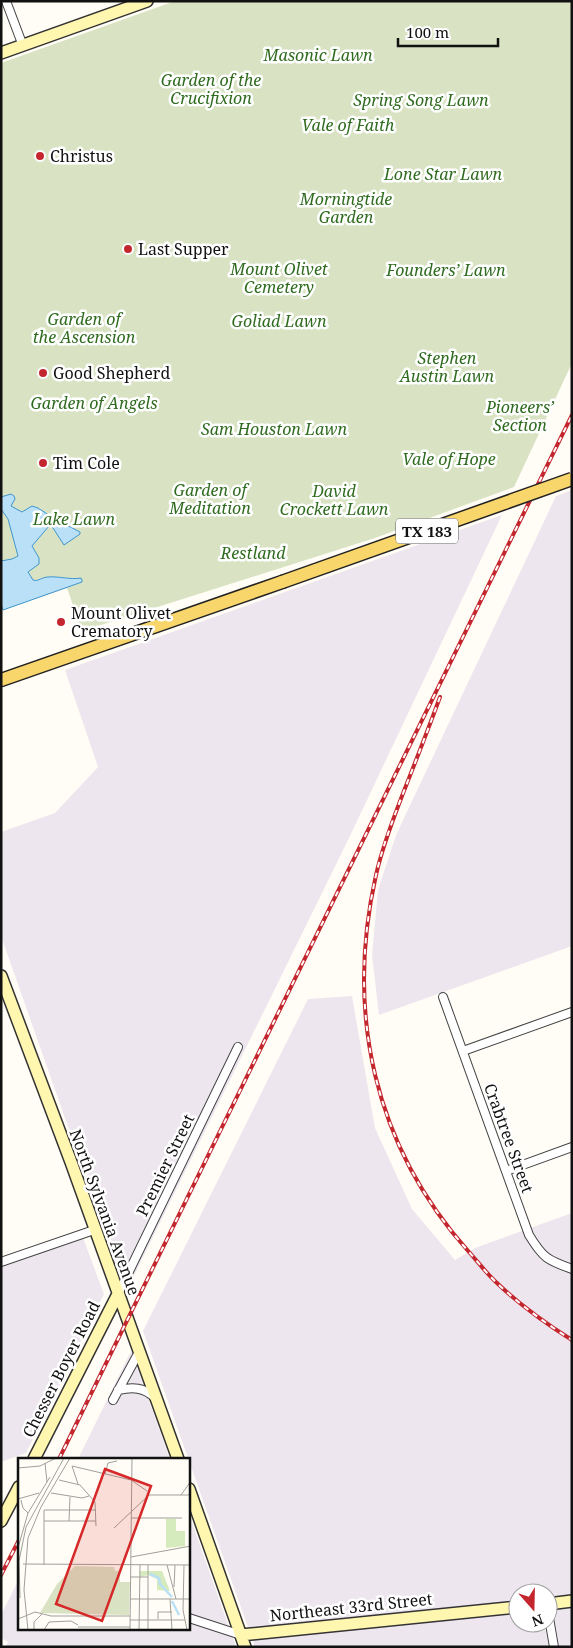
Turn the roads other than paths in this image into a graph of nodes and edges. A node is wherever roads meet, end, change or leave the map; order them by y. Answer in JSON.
{"nodes":[{"id":1,"x":6,"y":1,"type":"edge"},
{"id":2,"x":147,"y":1,"type":"edge"},
{"id":3,"x":119,"y":6,"type":"edge"},
{"id":4,"x":23,"y":46,"type":"junction"},
{"id":5,"x":1,"y":53,"type":"edge"},
{"id":6,"x":572,"y":479,"type":"edge"},
{"id":7,"x":1,"y":680,"type":"edge"},
{"id":8,"x":1,"y":976,"type":"edge"},
{"id":9,"x":443,"y":997,"type":"dead end"},
{"id":10,"x":572,"y":1012,"type":"edge"},
{"id":11,"x":238,"y":1047,"type":"dead end"},
{"id":12,"x":463,"y":1051,"type":"junction"},
{"id":13,"x":572,"y":1147,"type":"edge"},
{"id":14,"x":506,"y":1171,"type":"junction"},
{"id":15,"x":94,"y":1230,"type":"junction"},
{"id":16,"x":1,"y":1262,"type":"edge"},
{"id":17,"x":572,"y":1269,"type":"edge"},
{"id":18,"x":118,"y":1294,"type":"junction"},
{"id":19,"x":139,"y":1352,"type":"junction"},
{"id":20,"x":118,"y":1390,"type":"junction"},
{"id":21,"x":156,"y":1398,"type":"junction"},
{"id":22,"x":113,"y":1400,"type":"dead end"},
{"id":23,"x":35,"y":1458,"type":"edge"},
{"id":24,"x":178,"y":1458,"type":"edge"},
{"id":25,"x":18,"y":1490,"type":"edge"},
{"id":26,"x":190,"y":1492,"type":"edge"},
{"id":27,"x":1,"y":1520,"type":"edge"},
{"id":28,"x":572,"y":1601,"type":"edge"},
{"id":29,"x":558,"y":1603,"type":"edge"},
{"id":30,"x":508,"y":1608,"type":"edge"},
{"id":31,"x":190,"y":1618,"type":"edge"},
{"id":32,"x":552,"y":1633,"type":"edge"},
{"id":33,"x":241,"y":1635,"type":"junction"},
{"id":34,"x":245,"y":1647,"type":"edge"},
{"id":35,"x":554,"y":1647,"type":"edge"}],
"edges":[{"from":1,"to":4,"type":"street"},
{"from":2,"to":3,"type":"main road"},
{"from":3,"to":4,"type":"main road"},
{"from":4,"to":5,"type":"main road"},
{"from":6,"to":7,"type":"main road","number":"TX 183","bridge":true},
{"from":8,"to":15,"type":"main road","name":"North Sylvania Avenue"},
{"from":9,"to":12,"type":"street","name":"Crabtree Street"},
{"from":10,"to":12,"type":"street"},
{"from":11,"to":18,"type":"street","name":"Premier Street"},
{"from":12,"to":14,"type":"street","name":"Crabtree Street"},
{"from":13,"to":14,"type":"street"},
{"from":14,"to":17,"type":"street","name":"Crabtree Street"},
{"from":15,"to":16,"type":"street"},
{"from":15,"to":18,"type":"main road","name":"North Sylvania Avenue"},
{"from":18,"to":19,"type":"main road","name":"North Sylvania Avenue"},
{"from":18,"to":23,"type":"main road","name":"Chesser Boyer Road"},
{"from":19,"to":20,"type":"street"},
{"from":19,"to":21,"type":"main road","name":"North Sylvania Avenue"},
{"from":20,"to":21,"type":"street"},
{"from":20,"to":22,"type":"street"},
{"from":21,"to":24,"type":"main road","name":"North Sylvania Avenue"},
{"from":25,"to":27,"type":"main road"},
{"from":26,"to":33,"type":"main road"},
{"from":28,"to":29,"type":"main road"},
{"from":30,"to":33,"type":"main road","name":"Northeast 33rd Street"},
{"from":31,"to":33,"type":"street","name":"Northeast 33rd Street"},
{"from":32,"to":35,"type":"street"},
{"from":33,"to":34,"type":"main road"}]}
